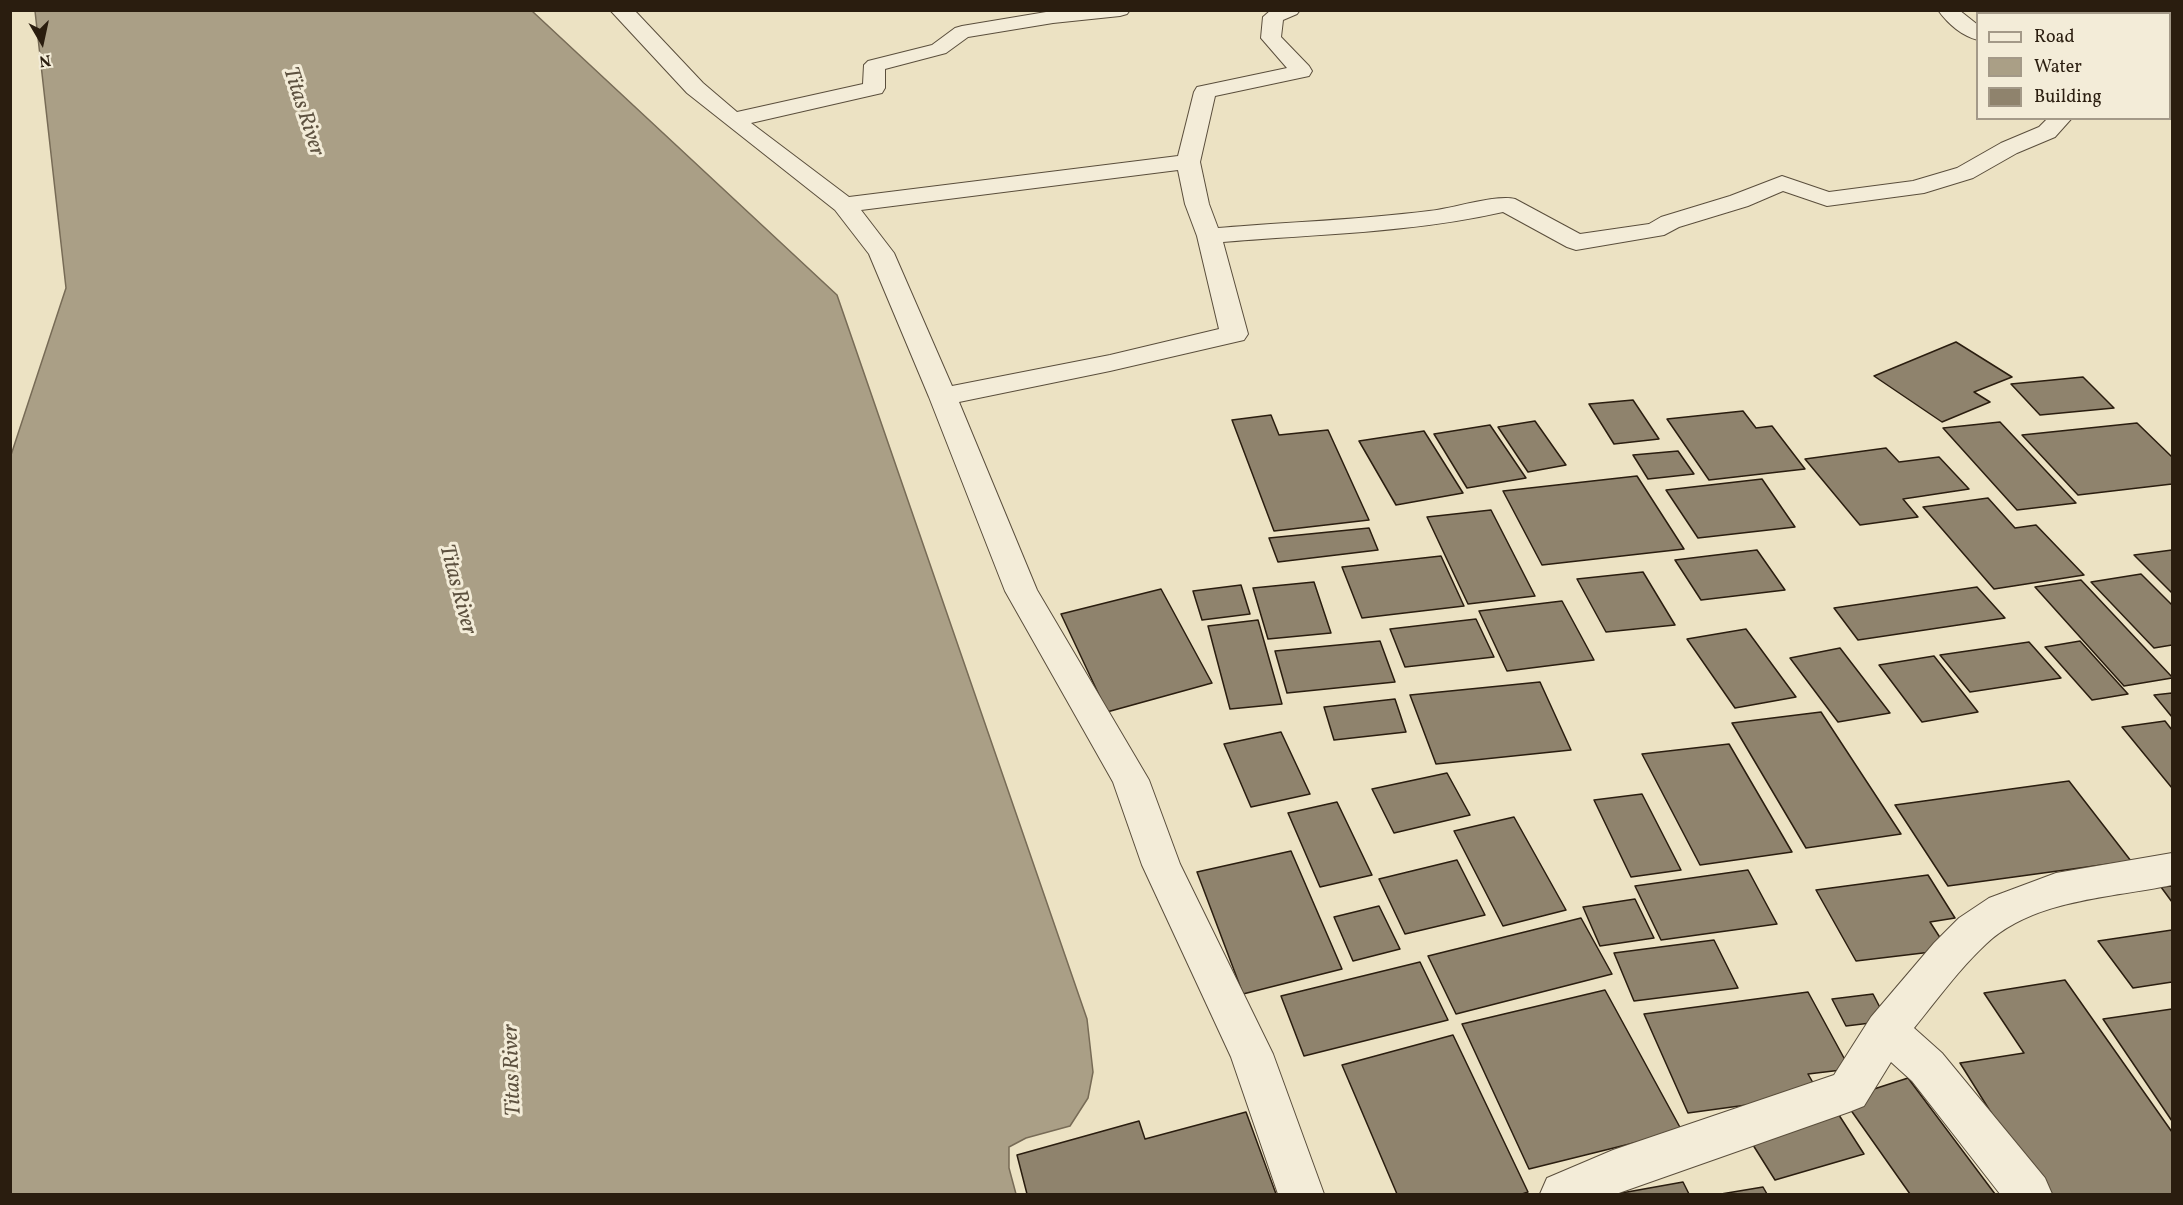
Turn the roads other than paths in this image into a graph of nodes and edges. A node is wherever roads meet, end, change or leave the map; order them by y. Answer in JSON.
{"nodes":[{"id":1,"x":1120,"y":10,"type":"edge"},
{"id":2,"x":1290,"y":10,"type":"edge"},
{"id":3,"x":1948,"y":10,"type":"edge"},
{"id":4,"x":633,"y":13,"type":"edge"},
{"id":5,"x":1976,"y":33,"type":"edge"},
{"id":6,"x":733,"y":120,"type":"junction"},
{"id":7,"x":2059,"y":120,"type":"edge"},
{"id":8,"x":1188,"y":162,"type":"junction"},
{"id":9,"x":844,"y":205,"type":"junction"},
{"id":10,"x":1209,"y":236,"type":"junction"},
{"id":11,"x":943,"y":397,"type":"junction"},
{"id":12,"x":2172,"y":869,"type":"edge"},
{"id":13,"x":1886,"y":1031,"type":"junction"},
{"id":14,"x":1301,"y":1194,"type":"edge"},
{"id":15,"x":1563,"y":1194,"type":"edge"},
{"id":16,"x":2030,"y":1194,"type":"edge"}],
"edges":[{"from":1,"to":6,"type":"street"},
{"from":2,"to":8,"type":"street"},
{"from":3,"to":5,"type":"street"},
{"from":4,"to":6,"type":"street"},
{"from":6,"to":9,"type":"street"},
{"from":7,"to":10,"type":"street"},
{"from":8,"to":9,"type":"street"},
{"from":8,"to":10,"type":"street"},
{"from":9,"to":11,"type":"street"},
{"from":10,"to":11,"type":"street"},
{"from":11,"to":14,"type":"street"},
{"from":12,"to":13,"type":"street"},
{"from":13,"to":15,"type":"street"},
{"from":13,"to":16,"type":"street"}]}
